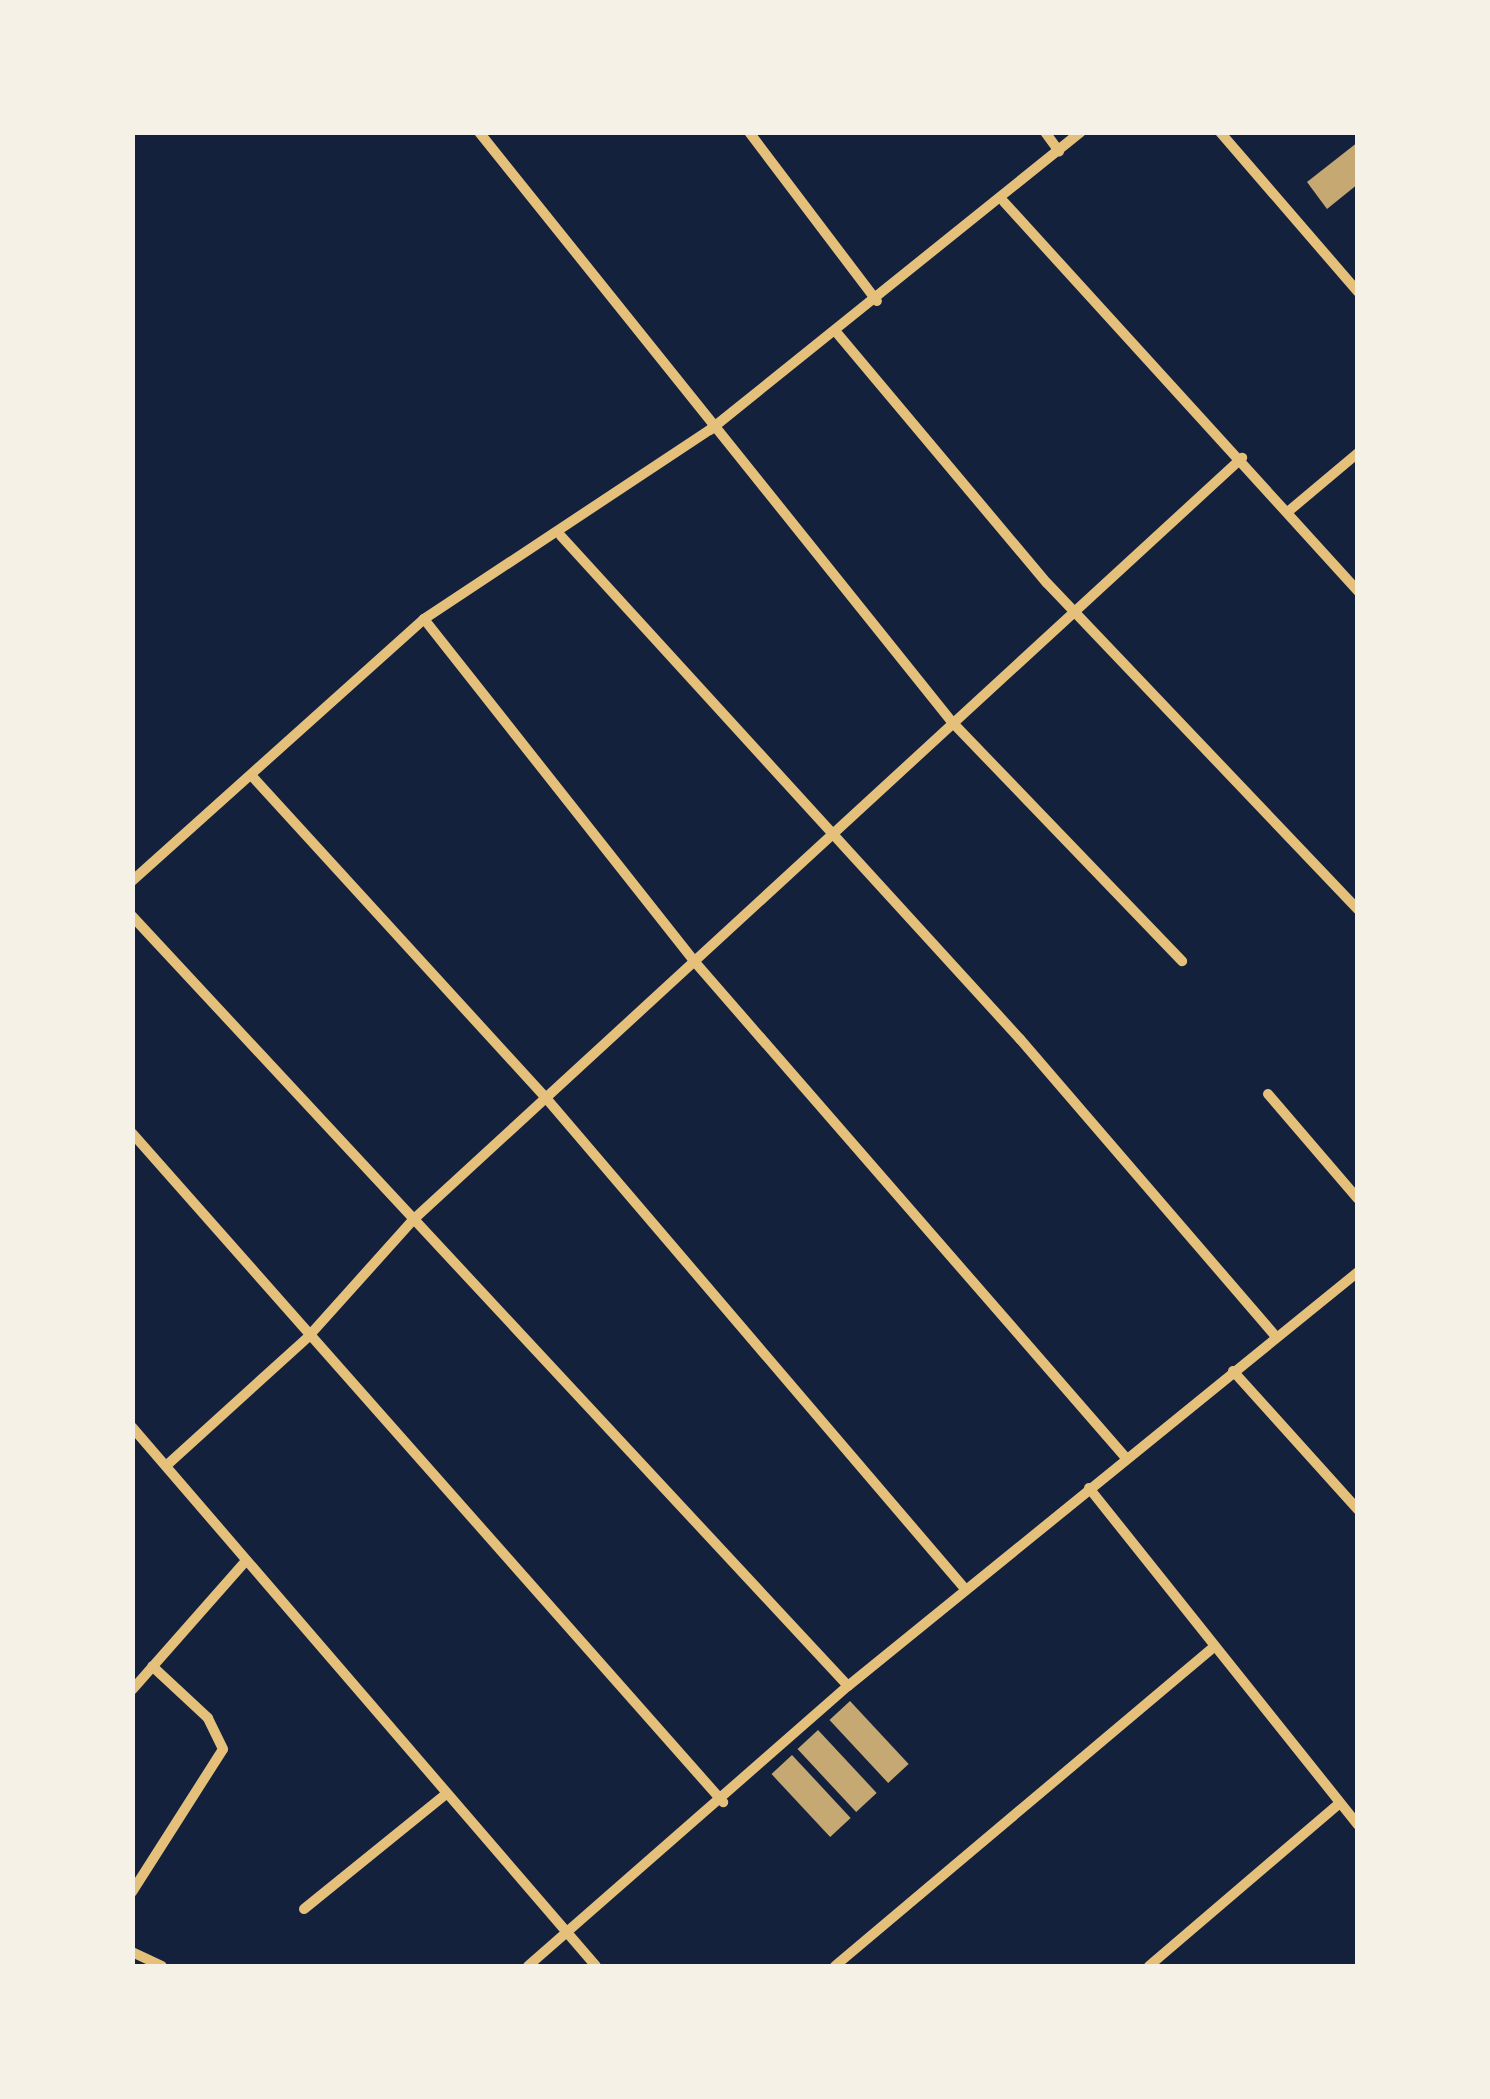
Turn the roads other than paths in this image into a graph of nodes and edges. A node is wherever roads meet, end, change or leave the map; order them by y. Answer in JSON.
{"nodes":[{"id":1,"x":479,"y":132,"type":"edge"},
{"id":2,"x":749,"y":132,"type":"edge"},
{"id":3,"x":1045,"y":132,"type":"edge"},
{"id":4,"x":1081,"y":132,"type":"edge"},
{"id":5,"x":1220,"y":132,"type":"edge"},
{"id":6,"x":1058,"y":151,"type":"junction"},
{"id":7,"x":1004,"y":202,"type":"junction"},
{"id":8,"x":1358,"y":292,"type":"edge"},
{"id":9,"x":877,"y":301,"type":"junction"},
{"id":10,"x":837,"y":332,"type":"junction"},
{"id":11,"x":710,"y":430,"type":"junction"},
{"id":12,"x":1358,"y":453,"type":"edge"},
{"id":13,"x":1242,"y":458,"type":"junction"},
{"id":14,"x":1290,"y":510,"type":"junction"},
{"id":15,"x":561,"y":536,"type":"junction"},
{"id":16,"x":1358,"y":591,"type":"edge"},
{"id":17,"x":1077,"y":612,"type":"junction"},
{"id":18,"x":424,"y":620,"type":"junction"},
{"id":19,"x":952,"y":722,"type":"junction"},
{"id":20,"x":251,"y":774,"type":"junction"},
{"id":21,"x":829,"y":840,"type":"junction"},
{"id":22,"x":132,"y":881,"type":"edge"},
{"id":23,"x":1358,"y":910,"type":"edge"},
{"id":24,"x":132,"y":916,"type":"edge"},
{"id":25,"x":1182,"y":960,"type":"dead end"},
{"id":26,"x":694,"y":961,"type":"junction"},
{"id":27,"x":1268,"y":1094,"type":"dead end"},
{"id":28,"x":546,"y":1098,"type":"junction"},
{"id":29,"x":132,"y":1133,"type":"edge"},
{"id":30,"x":1358,"y":1198,"type":"edge"},
{"id":31,"x":414,"y":1219,"type":"junction"},
{"id":32,"x":1358,"y":1272,"type":"edge"},
{"id":33,"x":308,"y":1338,"type":"junction"},
{"id":34,"x":1276,"y":1338,"type":"junction"},
{"id":35,"x":1233,"y":1372,"type":"junction"},
{"id":36,"x":132,"y":1427,"type":"edge"},
{"id":37,"x":1126,"y":1458,"type":"junction"},
{"id":38,"x":167,"y":1465,"type":"junction"},
{"id":39,"x":1089,"y":1488,"type":"junction"},
{"id":40,"x":1358,"y":1510,"type":"edge"},
{"id":41,"x":246,"y":1562,"type":"junction"},
{"id":42,"x":965,"y":1589,"type":"junction"},
{"id":43,"x":1214,"y":1646,"type":"junction"},
{"id":44,"x":152,"y":1666,"type":"junction"},
{"id":45,"x":848,"y":1686,"type":"junction"},
{"id":46,"x":132,"y":1690,"type":"edge"},
{"id":47,"x":446,"y":1794,"type":"junction"},
{"id":48,"x":723,"y":1802,"type":"junction"},
{"id":49,"x":1339,"y":1804,"type":"junction"},
{"id":50,"x":1358,"y":1825,"type":"edge"},
{"id":51,"x":132,"y":1892,"type":"edge"},
{"id":52,"x":304,"y":1908,"type":"dead end"},
{"id":53,"x":568,"y":1935,"type":"junction"},
{"id":54,"x":132,"y":1952,"type":"edge"},
{"id":55,"x":162,"y":1966,"type":"edge"},
{"id":56,"x":528,"y":1966,"type":"edge"},
{"id":57,"x":596,"y":1966,"type":"edge"},
{"id":58,"x":835,"y":1966,"type":"edge"},
{"id":59,"x":1149,"y":1966,"type":"edge"}],
"edges":[{"from":1,"to":11,"type":"street"},
{"from":2,"to":9,"type":"street"},
{"from":3,"to":6,"type":"street"},
{"from":4,"to":6,"type":"street"},
{"from":5,"to":8,"type":"street"},
{"from":6,"to":7,"type":"street"},
{"from":7,"to":9,"type":"street"},
{"from":7,"to":13,"type":"street"},
{"from":9,"to":10,"type":"street"},
{"from":10,"to":11,"type":"street"},
{"from":10,"to":17,"type":"street"},
{"from":11,"to":15,"type":"street"},
{"from":11,"to":19,"type":"street"},
{"from":12,"to":14,"type":"street"},
{"from":13,"to":14,"type":"street"},
{"from":13,"to":17,"type":"street"},
{"from":14,"to":16,"type":"street"},
{"from":15,"to":18,"type":"street"},
{"from":15,"to":21,"type":"street"},
{"from":17,"to":19,"type":"street"},
{"from":17,"to":23,"type":"street"},
{"from":18,"to":20,"type":"street"},
{"from":18,"to":26,"type":"street"},
{"from":19,"to":21,"type":"street"},
{"from":19,"to":25,"type":"street"},
{"from":20,"to":22,"type":"street"},
{"from":20,"to":28,"type":"street"},
{"from":21,"to":26,"type":"street"},
{"from":21,"to":34,"type":"street"},
{"from":24,"to":31,"type":"street"},
{"from":26,"to":28,"type":"street"},
{"from":26,"to":37,"type":"street"},
{"from":27,"to":30,"type":"street"},
{"from":28,"to":31,"type":"street"},
{"from":28,"to":42,"type":"street"},
{"from":29,"to":33,"type":"street"},
{"from":31,"to":33,"type":"street"},
{"from":31,"to":45,"type":"street"},
{"from":32,"to":34,"type":"street"},
{"from":33,"to":38,"type":"street"},
{"from":33,"to":48,"type":"street"},
{"from":34,"to":35,"type":"street"},
{"from":35,"to":37,"type":"street"},
{"from":35,"to":40,"type":"street"},
{"from":36,"to":38,"type":"street"},
{"from":37,"to":39,"type":"street"},
{"from":38,"to":41,"type":"street"},
{"from":39,"to":42,"type":"street"},
{"from":39,"to":43,"type":"street"},
{"from":41,"to":44,"type":"street"},
{"from":41,"to":47,"type":"street"},
{"from":42,"to":45,"type":"street"},
{"from":43,"to":49,"type":"street"},
{"from":43,"to":58,"type":"street"},
{"from":44,"to":46,"type":"street"},
{"from":44,"to":51,"type":"street"},
{"from":45,"to":48,"type":"street"},
{"from":47,"to":52,"type":"street"},
{"from":47,"to":53,"type":"street"},
{"from":48,"to":53,"type":"street"},
{"from":49,"to":50,"type":"street"},
{"from":49,"to":59,"type":"street"},
{"from":53,"to":56,"type":"street"},
{"from":53,"to":57,"type":"street"},
{"from":54,"to":55,"type":"street"}]}
